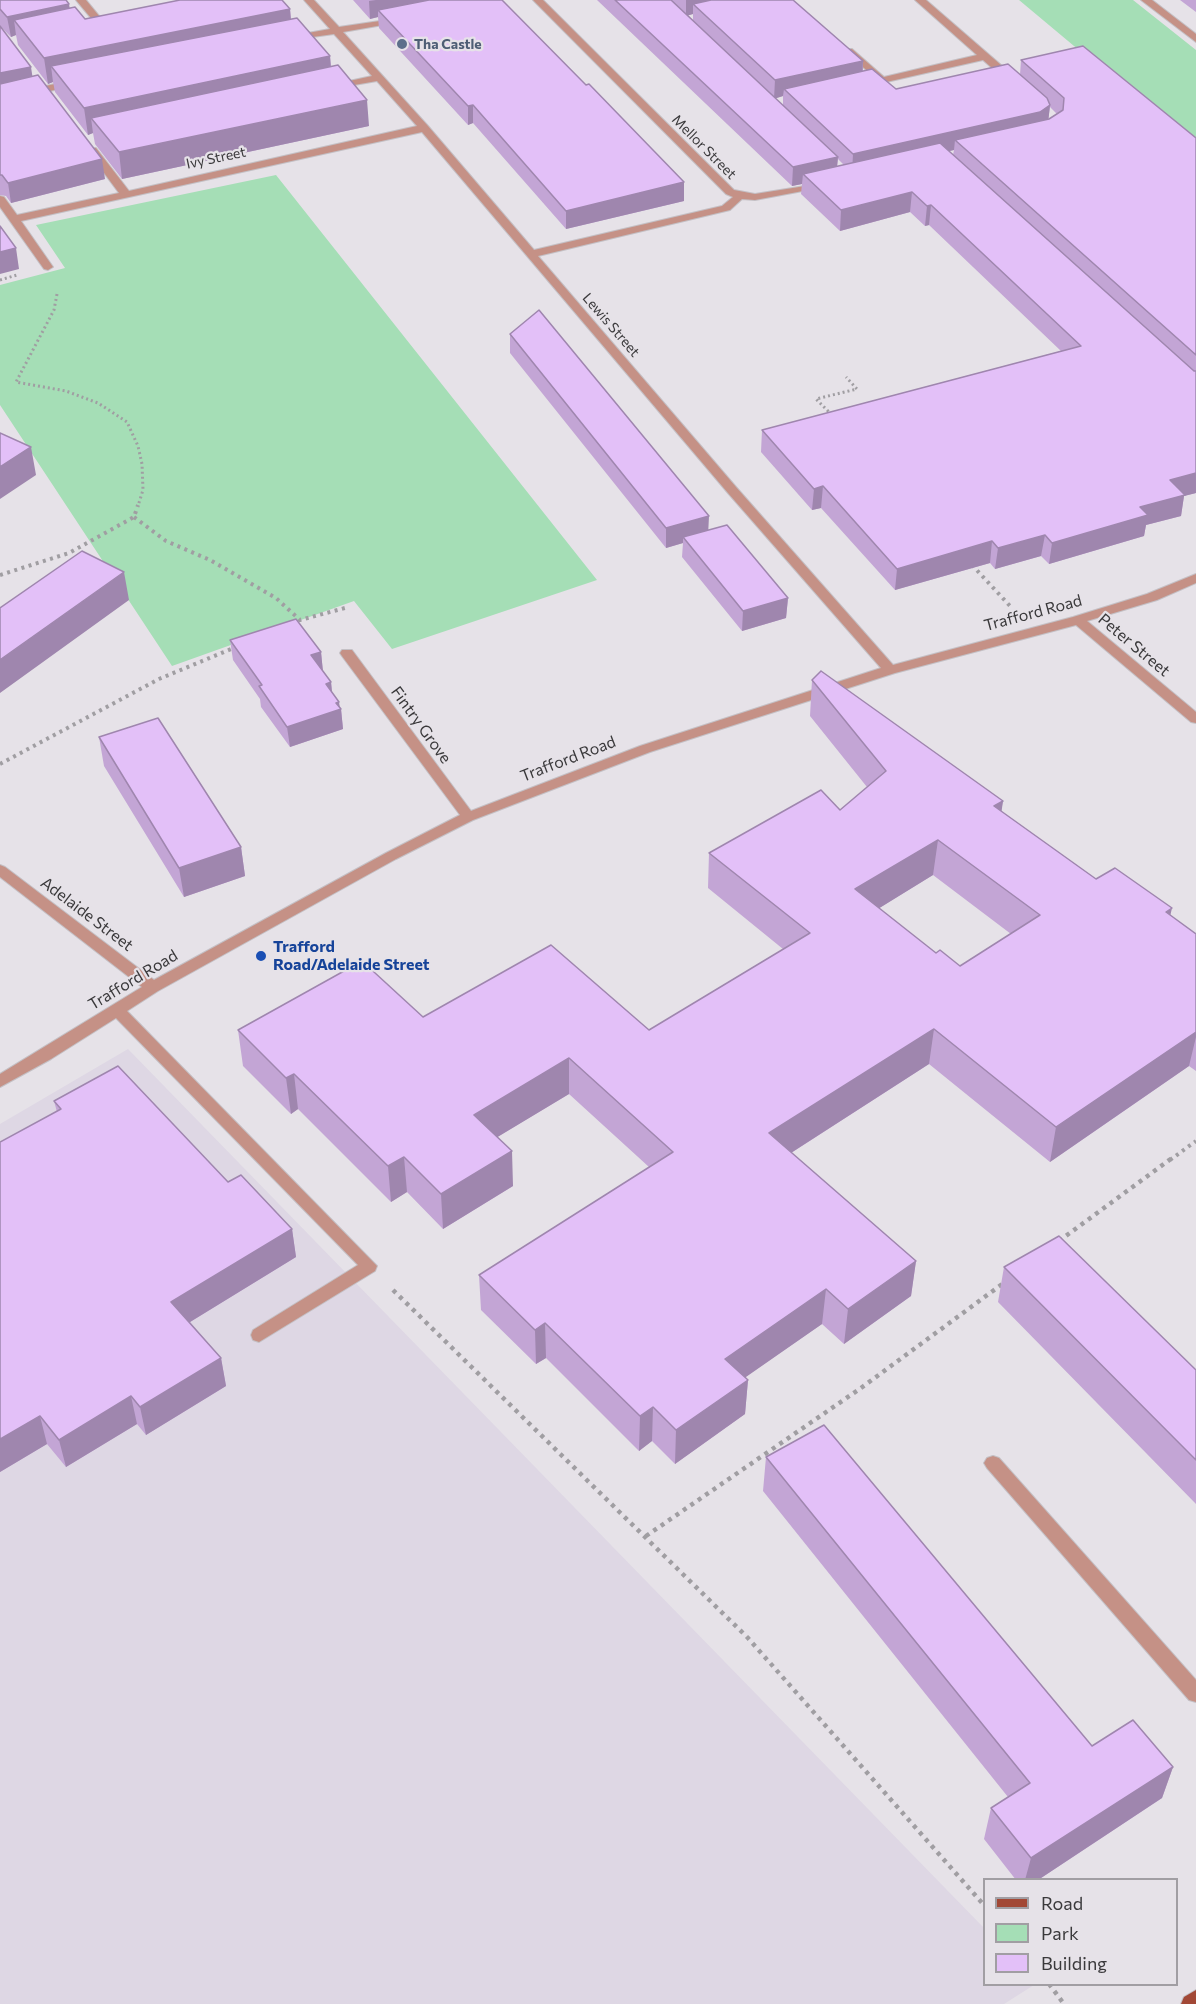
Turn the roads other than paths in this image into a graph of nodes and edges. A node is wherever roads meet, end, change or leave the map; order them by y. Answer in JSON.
{"nodes":[{"id":1,"x":81,"y":0,"type":"edge"},
{"id":2,"x":309,"y":0,"type":"edge"},
{"id":3,"x":538,"y":0,"type":"edge"},
{"id":4,"x":920,"y":0,"type":"edge"},
{"id":5,"x":1146,"y":0,"type":"edge"},
{"id":6,"x":406,"y":18,"type":"edge"},
{"id":7,"x":110,"y":20,"type":"edge"},
{"id":8,"x":99,"y":22,"type":"junction"},
{"id":9,"x":88,"y":24,"type":"edge"},
{"id":10,"x":336,"y":31,"type":"junction"},
{"id":11,"x":287,"y":39,"type":"edge"},
{"id":12,"x":1196,"y":39,"type":"edge"},
{"id":13,"x":841,"y":44,"type":"edge"},
{"id":14,"x":985,"y":56,"type":"junction"},
{"id":15,"x":378,"y":78,"type":"junction"},
{"id":16,"x":37,"y":80,"type":"edge"},
{"id":17,"x":882,"y":80,"type":"junction"},
{"id":18,"x":79,"y":82,"type":"edge"},
{"id":19,"x":871,"y":82,"type":"edge"},
{"id":20,"x":1017,"y":84,"type":"edge"},
{"id":21,"x":319,"y":90,"type":"edge"},
{"id":22,"x":47,"y":94,"type":"junction"},
{"id":23,"x":0,"y":99,"type":"edge"},
{"id":24,"x":424,"y":128,"type":"junction"},
{"id":25,"x":97,"y":138,"type":"edge"},
{"id":26,"x":826,"y":183,"type":"edge"},
{"id":27,"x":124,"y":194,"type":"junction"},
{"id":28,"x":740,"y":196,"type":"junction"},
{"id":29,"x":0,"y":199,"type":"edge"},
{"id":30,"x":15,"y":219,"type":"junction"},
{"id":31,"x":531,"y":254,"type":"junction"},
{"id":32,"x":48,"y":267,"type":"road end"},
{"id":33,"x":1196,"y":578,"type":"edge"},
{"id":34,"x":1078,"y":620,"type":"junction"},
{"id":35,"x":347,"y":653,"type":"dead end"},
{"id":36,"x":890,"y":670,"type":"junction"},
{"id":37,"x":1196,"y":719,"type":"edge"},
{"id":38,"x":468,"y":817,"type":"junction"},
{"id":39,"x":0,"y":870,"type":"edge"},
{"id":40,"x":153,"y":987,"type":"junction"},
{"id":41,"x":117,"y":1010,"type":"junction"},
{"id":42,"x":0,"y":1081,"type":"edge"},
{"id":43,"x":259,"y":1335,"type":"dead end"},
{"id":44,"x":993,"y":1463,"type":"dead end"},
{"id":45,"x":1196,"y":1694,"type":"edge"},
{"id":46,"x":1196,"y":2000,"type":"edge"},
{"id":47,"x":1191,"y":2004,"type":"edge"}],
"edges":[{"from":1,"to":8,"type":"street"},
{"from":2,"to":10,"type":"street","name":"Lewis Street"},
{"from":3,"to":28,"type":"street","name":"Mellor Street"},
{"from":4,"to":14,"type":"street"},
{"from":5,"to":12,"type":"street"},
{"from":6,"to":10,"type":"street"},
{"from":7,"to":8,"type":"street"},
{"from":8,"to":9,"type":"street"},
{"from":10,"to":11,"type":"street"},
{"from":10,"to":15,"type":"street","name":"Lewis Street"},
{"from":13,"to":17,"type":"street"},
{"from":14,"to":17,"type":"street"},
{"from":14,"to":20,"type":"street"},
{"from":15,"to":21,"type":"street"},
{"from":15,"to":24,"type":"street","name":"Lewis Street"},
{"from":16,"to":22,"type":"street"},
{"from":17,"to":19,"type":"street"},
{"from":18,"to":22,"type":"street"},
{"from":22,"to":23,"type":"street"},
{"from":24,"to":27,"type":"street","name":"Ivy Street"},
{"from":24,"to":31,"type":"street","name":"Lewis Street"},
{"from":25,"to":27,"type":"street"},
{"from":26,"to":28,"type":"street","name":"Mellor Street"},
{"from":27,"to":30,"type":"street","name":"Ivy Street"},
{"from":28,"to":31,"type":"street"},
{"from":29,"to":30,"type":"street"},
{"from":30,"to":32,"type":"street"},
{"from":31,"to":36,"type":"street","name":"Lewis Street"},
{"from":33,"to":34,"type":"street","name":"Trafford Road"},
{"from":34,"to":36,"type":"street","name":"Trafford Road"},
{"from":34,"to":37,"type":"street","name":"Peter Street"},
{"from":35,"to":38,"type":"street","name":"Fintry Grove"},
{"from":36,"to":38,"type":"street","name":"Trafford Road"},
{"from":38,"to":40,"type":"street","name":"Trafford Road"},
{"from":39,"to":40,"type":"street","name":"Adelaide Street"},
{"from":40,"to":41,"type":"street","name":"Trafford Road"},
{"from":41,"to":42,"type":"street","name":"Trafford Road"},
{"from":41,"to":43,"type":"street"},
{"from":44,"to":45,"type":"street"},
{"from":46,"to":47,"type":"main road"}]}
